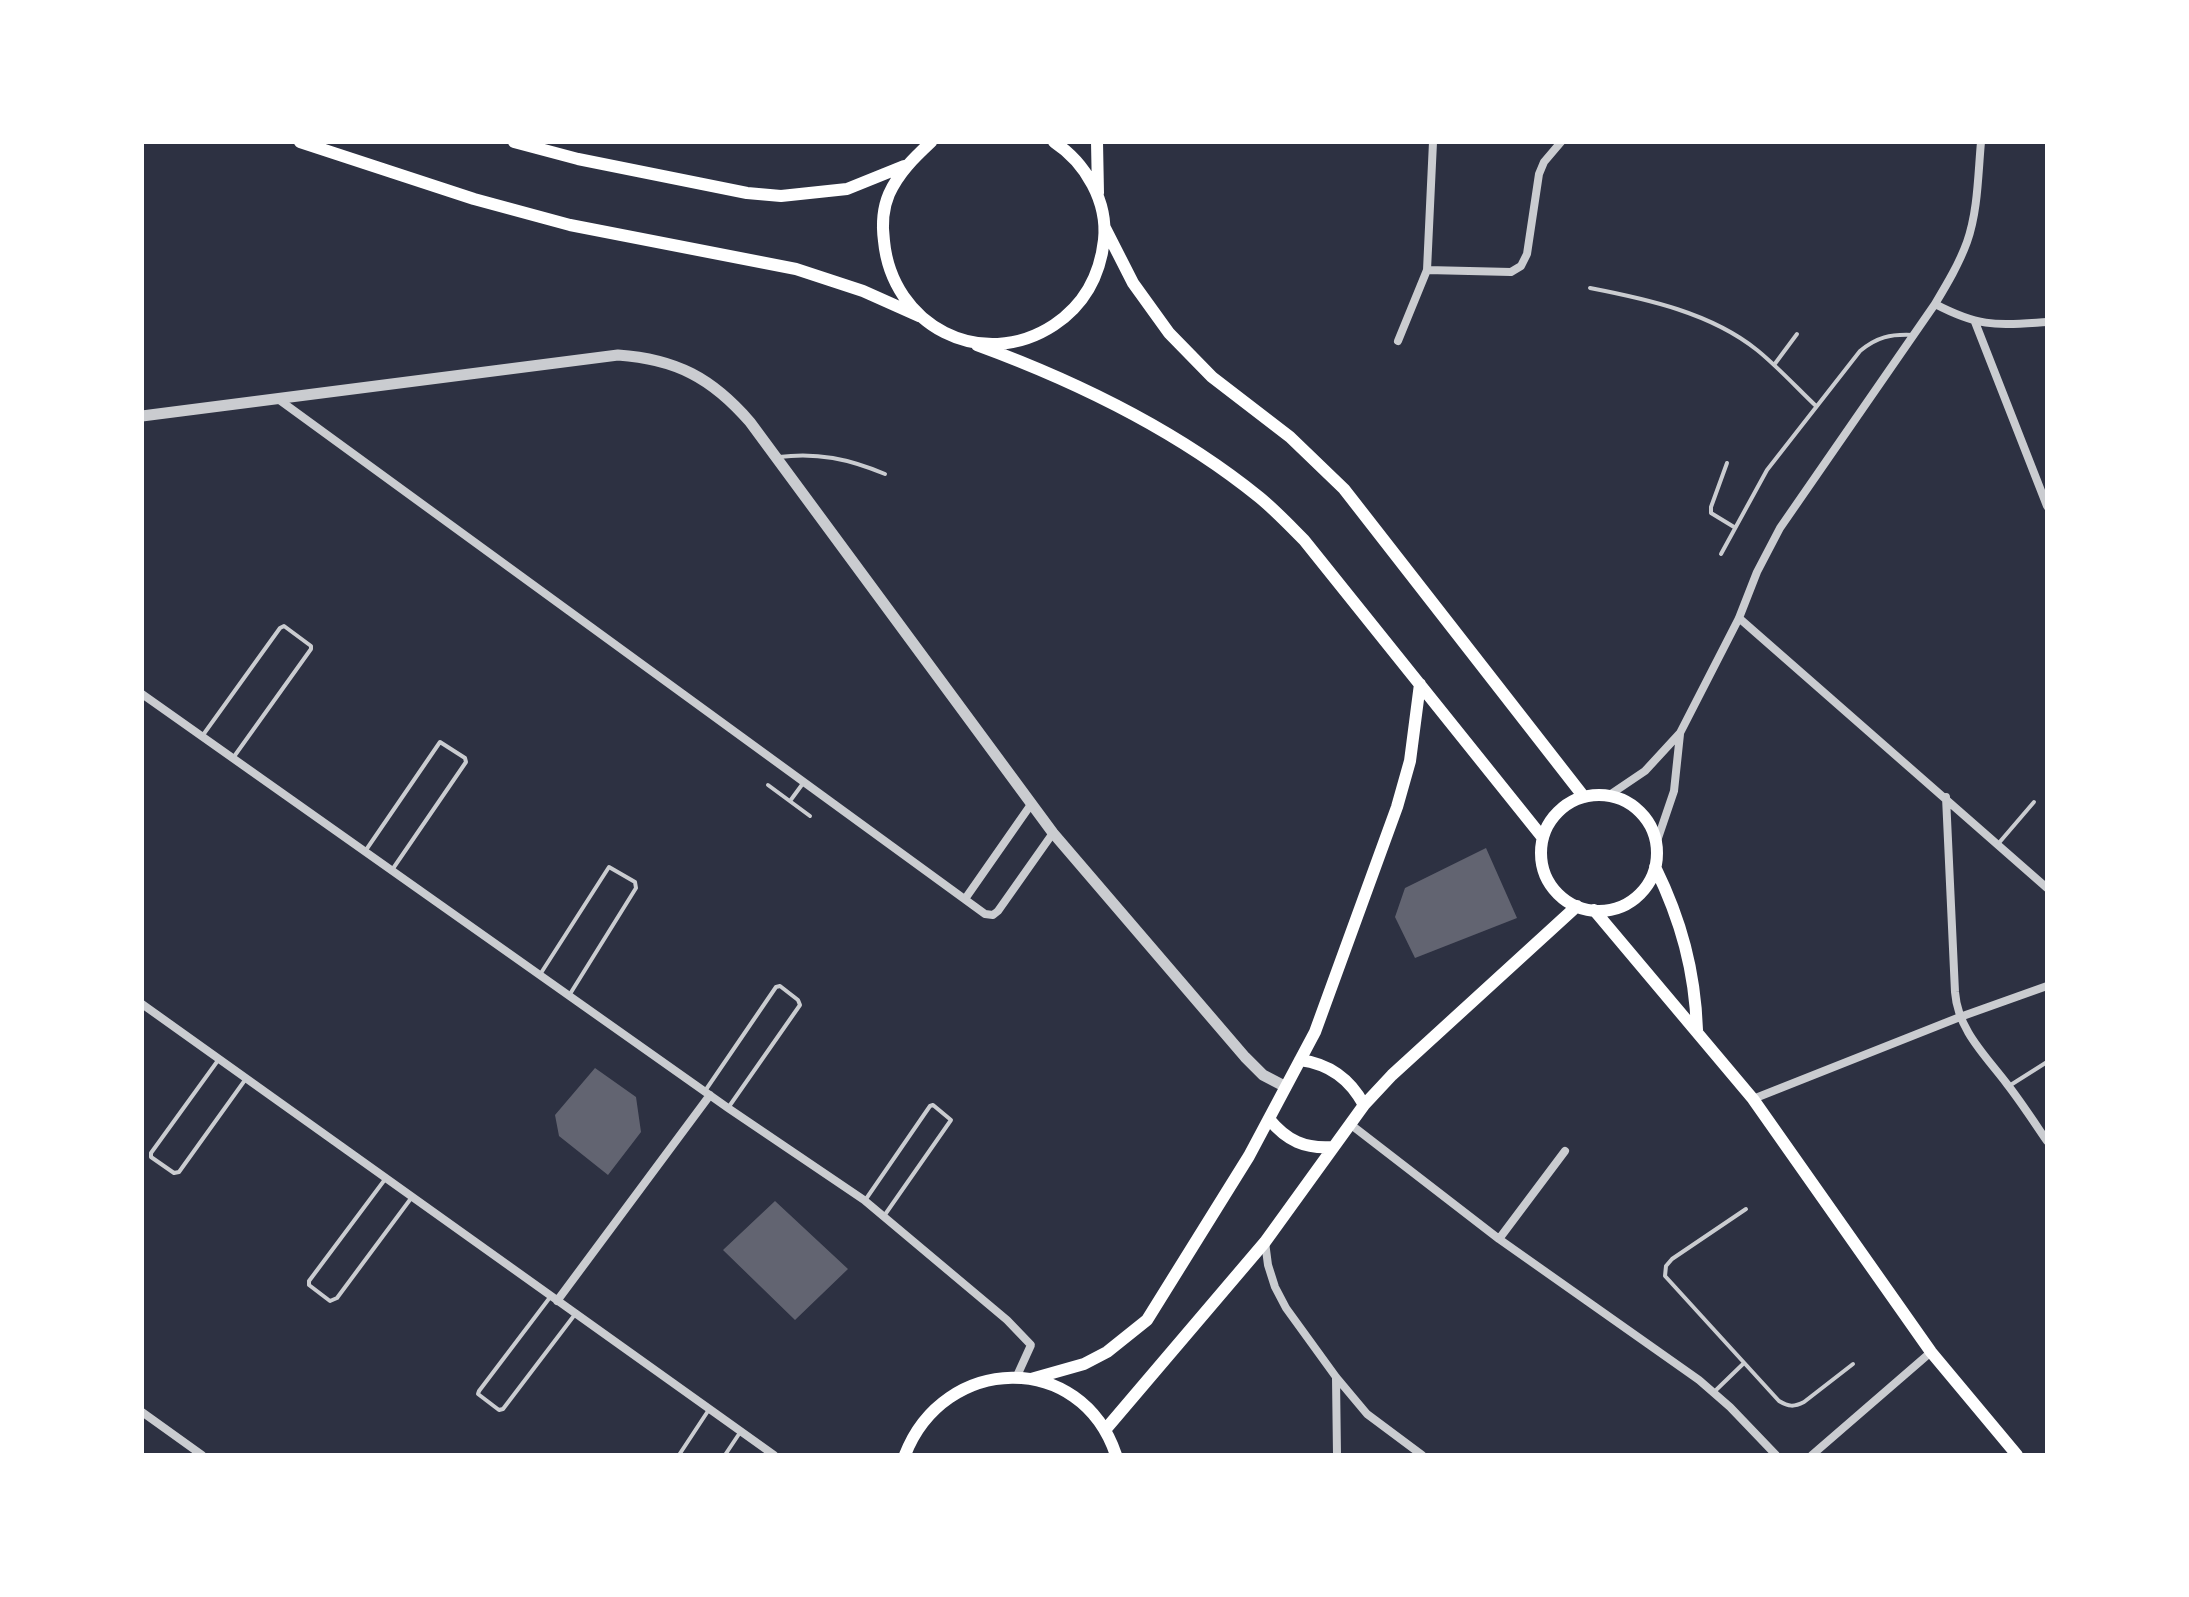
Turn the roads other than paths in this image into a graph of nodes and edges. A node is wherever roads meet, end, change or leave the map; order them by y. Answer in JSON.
{"nodes":[{"id":1,"x":300,"y":142,"type":"edge"},
{"id":2,"x":514,"y":142,"type":"edge"},
{"id":3,"x":931,"y":142,"type":"edge"},
{"id":4,"x":1054,"y":142,"type":"edge"},
{"id":5,"x":1097,"y":142,"type":"edge"},
{"id":6,"x":1433,"y":142,"type":"edge"},
{"id":7,"x":1561,"y":142,"type":"edge"},
{"id":8,"x":1981,"y":142,"type":"edge"},
{"id":9,"x":904,"y":166,"type":"junction"},
{"id":10,"x":1098,"y":196,"type":"junction"},
{"id":11,"x":1105,"y":228,"type":"junction"},
{"id":12,"x":1427,"y":270,"type":"junction"},
{"id":13,"x":1590,"y":288,"type":"dead end"},
{"id":14,"x":1935,"y":304,"type":"junction"},
{"id":15,"x":919,"y":316,"type":"junction"},
{"id":16,"x":1975,"y":322,"type":"junction"},
{"id":17,"x":2047,"y":322,"type":"edge"},
{"id":18,"x":1797,"y":334,"type":"dead end"},
{"id":19,"x":1913,"y":335,"type":"junction"},
{"id":20,"x":1398,"y":341,"type":"dead end"},
{"id":21,"x":977,"y":345,"type":"junction"},
{"id":22,"x":1774,"y":365,"type":"junction"},
{"id":23,"x":278,"y":399,"type":"junction"},
{"id":24,"x":1816,"y":406,"type":"junction"},
{"id":25,"x":142,"y":416,"type":"edge"},
{"id":26,"x":776,"y":457,"type":"junction"},
{"id":27,"x":1727,"y":463,"type":"dead end"},
{"id":28,"x":885,"y":474,"type":"dead end"},
{"id":29,"x":2047,"y":506,"type":"edge"},
{"id":30,"x":1734,"y":527,"type":"junction"},
{"id":31,"x":1721,"y":554,"type":"dead end"},
{"id":32,"x":1739,"y":618,"type":"junction"},
{"id":33,"x":1420,"y":684,"type":"junction"},
{"id":34,"x":142,"y":694,"type":"edge"},
{"id":35,"x":1680,"y":733,"type":"junction"},
{"id":36,"x":202,"y":737,"type":"junction"},
{"id":37,"x":232,"y":759,"type":"junction"},
{"id":38,"x":804,"y":782,"type":"junction"},
{"id":39,"x":768,"y":785,"type":"dead end"},
{"id":40,"x":1608,"y":796,"type":"junction"},
{"id":41,"x":1584,"y":797,"type":"junction"},
{"id":42,"x":1946,"y":797,"type":"junction"},
{"id":43,"x":790,"y":801,"type":"junction"},
{"id":44,"x":2034,"y":802,"type":"dead end"},
{"id":45,"x":1032,"y":803,"type":"junction"},
{"id":46,"x":810,"y":816,"type":"dead end"},
{"id":47,"x":1053,"y":833,"type":"junction"},
{"id":48,"x":1543,"y":838,"type":"junction"},
{"id":49,"x":1656,"y":844,"type":"junction"},
{"id":50,"x":1998,"y":844,"type":"junction"},
{"id":51,"x":365,"y":852,"type":"junction"},
{"id":52,"x":1655,"y":867,"type":"junction"},
{"id":53,"x":391,"y":871,"type":"junction"},
{"id":54,"x":2047,"y":888,"type":"edge"},
{"id":55,"x":965,"y":899,"type":"junction"},
{"id":56,"x":1577,"y":906,"type":"junction"},
{"id":57,"x":1594,"y":910,"type":"junction"},
{"id":58,"x":540,"y":975,"type":"junction"},
{"id":59,"x":2047,"y":986,"type":"edge"},
{"id":60,"x":569,"y":996,"type":"junction"},
{"id":61,"x":142,"y":1004,"type":"edge"},
{"id":62,"x":1960,"y":1017,"type":"junction"},
{"id":63,"x":1697,"y":1030,"type":"junction"},
{"id":64,"x":219,"y":1059,"type":"junction"},
{"id":65,"x":1300,"y":1060,"type":"junction"},
{"id":66,"x":2047,"y":1062,"type":"edge"},
{"id":67,"x":246,"y":1079,"type":"junction"},
{"id":68,"x":2009,"y":1086,"type":"junction"},
{"id":69,"x":1286,"y":1087,"type":"junction"},
{"id":70,"x":708,"y":1093,"type":"junction"},
{"id":71,"x":1753,"y":1099,"type":"junction"},
{"id":72,"x":1364,"y":1105,"type":"junction"},
{"id":73,"x":728,"y":1108,"type":"junction"},
{"id":74,"x":1269,"y":1119,"type":"junction"},
{"id":75,"x":1350,"y":1124,"type":"junction"},
{"id":76,"x":2047,"y":1141,"type":"edge"},
{"id":77,"x":1333,"y":1147,"type":"junction"},
{"id":78,"x":1565,"y":1151,"type":"dead end"},
{"id":79,"x":386,"y":1178,"type":"junction"},
{"id":80,"x":412,"y":1197,"type":"junction"},
{"id":81,"x":864,"y":1200,"type":"junction"},
{"id":82,"x":1746,"y":1209,"type":"dead end"},
{"id":83,"x":884,"y":1216,"type":"junction"},
{"id":84,"x":1499,"y":1239,"type":"junction"},
{"id":85,"x":1265,"y":1242,"type":"junction"},
{"id":86,"x":554,"y":1298,"type":"junction"},
{"id":87,"x":576,"y":1313,"type":"junction"},
{"id":88,"x":1931,"y":1352,"type":"junction"},
{"id":89,"x":1744,"y":1363,"type":"junction"},
{"id":90,"x":1853,"y":1364,"type":"dead end"},
{"id":91,"x":1336,"y":1377,"type":"junction"},
{"id":92,"x":1016,"y":1378,"type":"junction"},
{"id":93,"x":1031,"y":1379,"type":"junction"},
{"id":94,"x":1714,"y":1392,"type":"junction"},
{"id":95,"x":709,"y":1409,"type":"junction"},
{"id":96,"x":142,"y":1412,"type":"edge"},
{"id":97,"x":1105,"y":1430,"type":"junction"},
{"id":98,"x":741,"y":1431,"type":"junction"},
{"id":99,"x":202,"y":1455,"type":"edge"},
{"id":100,"x":679,"y":1455,"type":"edge"},
{"id":101,"x":725,"y":1455,"type":"edge"},
{"id":102,"x":774,"y":1455,"type":"edge"},
{"id":103,"x":905,"y":1455,"type":"edge"},
{"id":104,"x":1116,"y":1455,"type":"edge"},
{"id":105,"x":1337,"y":1455,"type":"edge"},
{"id":106,"x":1422,"y":1455,"type":"edge"},
{"id":107,"x":1776,"y":1455,"type":"edge"},
{"id":108,"x":1812,"y":1455,"type":"edge"},
{"id":109,"x":2017,"y":1455,"type":"edge"}],
"edges":[{"from":1,"to":15,"type":"main road"},
{"from":2,"to":9,"type":"main road"},
{"from":3,"to":9,"type":"main road"},
{"from":4,"to":10,"type":"main road"},
{"from":5,"to":10,"type":"main road"},
{"from":6,"to":12,"type":"street"},
{"from":7,"to":12,"type":"street"},
{"from":8,"to":14,"type":"street"},
{"from":9,"to":15,"type":"main road"},
{"from":10,"to":11,"type":"main road"},
{"from":11,"to":21,"type":"main road"},
{"from":11,"to":41,"type":"main road"},
{"from":12,"to":20,"type":"street"},
{"from":13,"to":22,"type":"lane"},
{"from":14,"to":16,"type":"street"},
{"from":14,"to":19,"type":"street"},
{"from":15,"to":21,"type":"main road"},
{"from":16,"to":17,"type":"street"},
{"from":16,"to":29,"type":"street"},
{"from":18,"to":22,"type":"lane"},
{"from":19,"to":24,"type":"lane"},
{"from":19,"to":32,"type":"street"},
{"from":21,"to":33,"type":"main road"},
{"from":22,"to":24,"type":"lane"},
{"from":23,"to":25,"type":"street"},
{"from":23,"to":26,"type":"street"},
{"from":23,"to":38,"type":"street"},
{"from":24,"to":30,"type":"lane"},
{"from":26,"to":28,"type":"lane"},
{"from":26,"to":45,"type":"street"},
{"from":27,"to":30,"type":"lane"},
{"from":30,"to":31,"type":"lane"},
{"from":32,"to":35,"type":"street"},
{"from":32,"to":42,"type":"street"},
{"from":33,"to":48,"type":"main road"},
{"from":33,"to":65,"type":"main road"},
{"from":34,"to":36,"type":"street"},
{"from":35,"to":40,"type":"street"},
{"from":35,"to":49,"type":"street"},
{"from":36,"to":37,"type":"street"},
{"from":36,"to":37,"type":"lane"},
{"from":37,"to":51,"type":"street"},
{"from":38,"to":43,"type":"lane"},
{"from":38,"to":55,"type":"street"},
{"from":39,"to":43,"type":"lane"},
{"from":40,"to":41,"type":"main road"},
{"from":40,"to":49,"type":"main road"},
{"from":41,"to":48,"type":"main road"},
{"from":42,"to":50,"type":"street"},
{"from":42,"to":62,"type":"street"},
{"from":43,"to":46,"type":"lane"},
{"from":44,"to":50,"type":"lane"},
{"from":45,"to":47,"type":"street"},
{"from":45,"to":55,"type":"street"},
{"from":47,"to":55,"type":"street"},
{"from":47,"to":69,"type":"street"},
{"from":48,"to":56,"type":"main road"},
{"from":49,"to":52,"type":"main road"},
{"from":50,"to":54,"type":"street"},
{"from":51,"to":53,"type":"street"},
{"from":51,"to":53,"type":"lane"},
{"from":52,"to":57,"type":"main road"},
{"from":52,"to":63,"type":"main road"},
{"from":53,"to":58,"type":"street"},
{"from":56,"to":57,"type":"main road"},
{"from":56,"to":72,"type":"main road"},
{"from":57,"to":63,"type":"main road"},
{"from":58,"to":60,"type":"street"},
{"from":58,"to":60,"type":"lane"},
{"from":59,"to":62,"type":"street"},
{"from":60,"to":70,"type":"street"},
{"from":61,"to":64,"type":"street"},
{"from":62,"to":68,"type":"street"},
{"from":62,"to":71,"type":"street"},
{"from":63,"to":71,"type":"main road"},
{"from":64,"to":67,"type":"street"},
{"from":64,"to":67,"type":"lane"},
{"from":65,"to":69,"type":"main road"},
{"from":65,"to":72,"type":"main road"},
{"from":66,"to":68,"type":"lane"},
{"from":67,"to":79,"type":"street"},
{"from":68,"to":76,"type":"street"},
{"from":69,"to":74,"type":"main road"},
{"from":70,"to":73,"type":"street"},
{"from":70,"to":73,"type":"lane"},
{"from":70,"to":86,"type":"street"},
{"from":71,"to":88,"type":"main road"},
{"from":72,"to":75,"type":"main road"},
{"from":73,"to":81,"type":"street"},
{"from":74,"to":77,"type":"main road"},
{"from":74,"to":93,"type":"main road"},
{"from":75,"to":77,"type":"main road"},
{"from":75,"to":84,"type":"street"},
{"from":77,"to":85,"type":"main road"},
{"from":78,"to":84,"type":"street"},
{"from":79,"to":80,"type":"street"},
{"from":79,"to":80,"type":"lane"},
{"from":80,"to":86,"type":"street"},
{"from":81,"to":83,"type":"street"},
{"from":81,"to":83,"type":"lane"},
{"from":82,"to":89,"type":"lane"},
{"from":83,"to":92,"type":"street"},
{"from":84,"to":94,"type":"street"},
{"from":85,"to":91,"type":"street"},
{"from":85,"to":97,"type":"main road"},
{"from":86,"to":87,"type":"street"},
{"from":86,"to":87,"type":"lane"},
{"from":87,"to":95,"type":"street"},
{"from":88,"to":108,"type":"street"},
{"from":88,"to":109,"type":"main road"},
{"from":89,"to":90,"type":"lane"},
{"from":89,"to":94,"type":"lane"},
{"from":91,"to":105,"type":"street"},
{"from":91,"to":106,"type":"street"},
{"from":92,"to":93,"type":"main road"},
{"from":92,"to":103,"type":"main road"},
{"from":93,"to":97,"type":"main road"},
{"from":94,"to":107,"type":"street"},
{"from":95,"to":98,"type":"street"},
{"from":95,"to":100,"type":"lane"},
{"from":96,"to":99,"type":"street"},
{"from":97,"to":104,"type":"main road"},
{"from":98,"to":101,"type":"lane"},
{"from":98,"to":102,"type":"street"}]}
